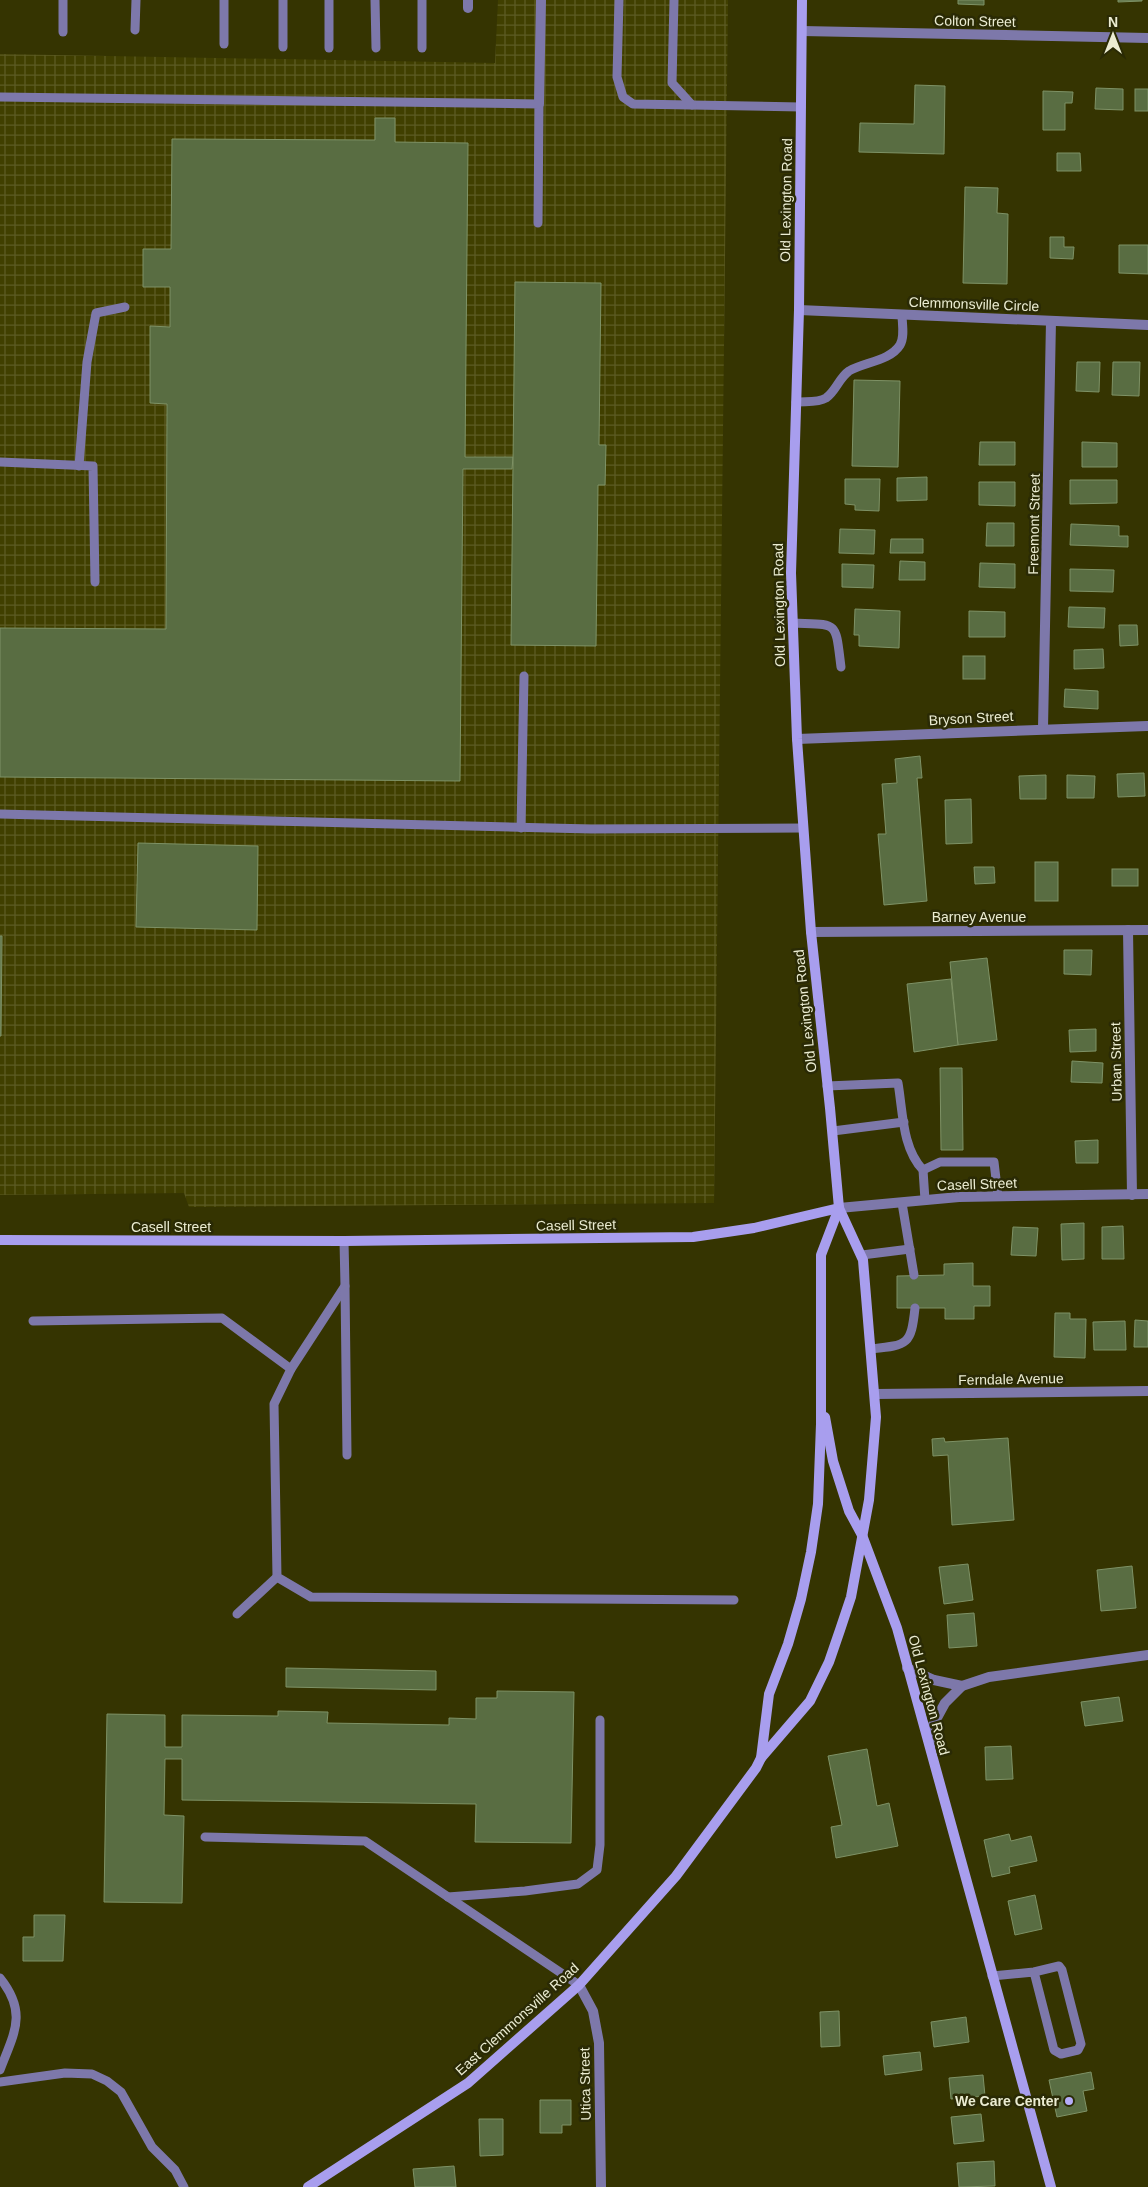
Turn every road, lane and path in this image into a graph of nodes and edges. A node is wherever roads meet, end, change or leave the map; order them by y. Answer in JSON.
{"nodes":[{"id":1,"x":63,"y":0,"type":"edge"},
{"id":2,"x":136,"y":0,"type":"edge"},
{"id":3,"x":224,"y":0,"type":"edge"},
{"id":4,"x":283,"y":0,"type":"edge"},
{"id":5,"x":329,"y":0,"type":"edge"},
{"id":6,"x":376,"y":0,"type":"edge"},
{"id":7,"x":422,"y":0,"type":"edge"},
{"id":8,"x":541,"y":0,"type":"edge"},
{"id":9,"x":619,"y":0,"type":"edge"},
{"id":10,"x":674,"y":0,"type":"edge"},
{"id":11,"x":802,"y":0,"type":"edge"},
{"id":12,"x":135,"y":30,"type":"dead end"},
{"id":13,"x":802,"y":31,"type":"junction"},
{"id":14,"x":63,"y":32,"type":"dead end"},
{"id":15,"x":1148,"y":38,"type":"edge"},
{"id":16,"x":224,"y":44,"type":"dead end"},
{"id":17,"x":283,"y":47,"type":"dead end"},
{"id":18,"x":329,"y":48,"type":"dead end"},
{"id":19,"x":376,"y":48,"type":"dead end"},
{"id":20,"x":422,"y":48,"type":"dead end"},
{"id":21,"x":0,"y":97,"type":"edge"},
{"id":22,"x":539,"y":104,"type":"junction"},
{"id":23,"x":692,"y":105,"type":"junction"},
{"id":24,"x":801,"y":107,"type":"junction"},
{"id":25,"x":538,"y":223,"type":"dead end"},
{"id":26,"x":126,"y":307,"type":"dead end"},
{"id":27,"x":799,"y":310,"type":"junction"},
{"id":28,"x":902,"y":314,"type":"junction"},
{"id":29,"x":1052,"y":321,"type":"junction"},
{"id":30,"x":1148,"y":325,"type":"edge"},
{"id":31,"x":796,"y":402,"type":"junction"},
{"id":32,"x":0,"y":462,"type":"edge"},
{"id":33,"x":79,"y":466,"type":"junction"},
{"id":34,"x":96,"y":582,"type":"dead end"},
{"id":35,"x":793,"y":623,"type":"junction"},
{"id":36,"x":841,"y":667,"type":"dead end"},
{"id":37,"x":524,"y":676,"type":"dead end"},
{"id":38,"x":1147,"y":726,"type":"edge"},
{"id":39,"x":1043,"y":728,"type":"junction"},
{"id":40,"x":796,"y":740,"type":"junction"},
{"id":41,"x":0,"y":814,"type":"edge"},
{"id":42,"x":521,"y":828,"type":"junction"},
{"id":43,"x":803,"y":828,"type":"junction"},
{"id":44,"x":1128,"y":930,"type":"junction"},
{"id":45,"x":1148,"y":930,"type":"edge"},
{"id":46,"x":810,"y":932,"type":"junction"},
{"id":47,"x":828,"y":1086,"type":"junction"},
{"id":48,"x":904,"y":1122,"type":"junction"},
{"id":49,"x":832,"y":1131,"type":"junction"},
{"id":50,"x":923,"y":1170,"type":"junction"},
{"id":51,"x":1132,"y":1194,"type":"junction"},
{"id":52,"x":1148,"y":1194,"type":"edge"},
{"id":53,"x":998,"y":1196,"type":"junction"},
{"id":54,"x":925,"y":1200,"type":"junction"},
{"id":55,"x":902,"y":1202,"type":"junction"},
{"id":56,"x":838,"y":1208,"type":"junction"},
{"id":57,"x":0,"y":1240,"type":"edge"},
{"id":58,"x":344,"y":1241,"type":"junction"},
{"id":59,"x":910,"y":1249,"type":"junction"},
{"id":60,"x":862,"y":1255,"type":"junction"},
{"id":61,"x":914,"y":1276,"type":"dead end"},
{"id":62,"x":345,"y":1286,"type":"junction"},
{"id":63,"x":915,"y":1308,"type":"dead end"},
{"id":64,"x":33,"y":1321,"type":"dead end"},
{"id":65,"x":871,"y":1349,"type":"junction"},
{"id":66,"x":291,"y":1370,"type":"junction"},
{"id":67,"x":1148,"y":1391,"type":"edge"},
{"id":68,"x":821,"y":1393,"type":"junction"},
{"id":69,"x":875,"y":1394,"type":"junction"},
{"id":70,"x":347,"y":1455,"type":"dead end"},
{"id":71,"x":862,"y":1535,"type":"junction"},
{"id":72,"x":277,"y":1577,"type":"junction"},
{"id":73,"x":734,"y":1600,"type":"dead end"},
{"id":74,"x":237,"y":1614,"type":"dead end"},
{"id":75,"x":1148,"y":1656,"type":"edge"},
{"id":76,"x":907,"y":1668,"type":"junction"},
{"id":77,"x":962,"y":1686,"type":"junction"},
{"id":78,"x":600,"y":1720,"type":"dead end"},
{"id":79,"x":929,"y":1750,"type":"junction"},
{"id":80,"x":761,"y":1758,"type":"junction"},
{"id":81,"x":205,"y":1837,"type":"dead end"},
{"id":82,"x":448,"y":1896,"type":"junction"},
{"id":83,"x":1034,"y":1972,"type":"junction"},
{"id":84,"x":992,"y":1976,"type":"junction"},
{"id":85,"x":0,"y":1978,"type":"edge"},
{"id":86,"x":578,"y":1985,"type":"junction"},
{"id":87,"x":0,"y":2070,"type":"edge"},
{"id":88,"x":0,"y":2082,"type":"edge"},
{"id":89,"x":184,"y":2187,"type":"edge"},
{"id":90,"x":308,"y":2187,"type":"edge"},
{"id":91,"x":601,"y":2187,"type":"edge"},
{"id":92,"x":1050,"y":2187,"type":"edge"}],
"edges":[{"from":1,"to":14,"type":"lane"},
{"from":2,"to":12,"type":"lane"},
{"from":3,"to":16,"type":"lane"},
{"from":4,"to":17,"type":"lane"},
{"from":5,"to":18,"type":"lane"},
{"from":6,"to":19,"type":"lane"},
{"from":7,"to":20,"type":"lane"},
{"from":8,"to":22,"type":"street"},
{"from":9,"to":23,"type":"lane"},
{"from":10,"to":23,"type":"lane"},
{"from":11,"to":13,"type":"main road","name":"Old Lexington Road"},
{"from":13,"to":15,"type":"street","name":"Colton Street"},
{"from":13,"to":24,"type":"main road","name":"Old Lexington Road"},
{"from":21,"to":22,"type":"lane"},
{"from":22,"to":25,"type":"lane"},
{"from":23,"to":24,"type":"lane"},
{"from":24,"to":27,"type":"main road","name":"Old Lexington Road"},
{"from":26,"to":33,"type":"lane"},
{"from":27,"to":28,"type":"street","name":"Clemmonsville Circle"},
{"from":27,"to":31,"type":"main road","name":"Old Lexington Road"},
{"from":28,"to":29,"type":"street","name":"Clemmonsville Circle"},
{"from":28,"to":31,"type":"lane"},
{"from":29,"to":30,"type":"street","name":"Clemmonsville Circle"},
{"from":29,"to":39,"type":"street","name":"Freemont Street"},
{"from":31,"to":35,"type":"main road","name":"Old Lexington Road"},
{"from":32,"to":33,"type":"lane"},
{"from":33,"to":34,"type":"lane"},
{"from":35,"to":36,"type":"lane"},
{"from":35,"to":40,"type":"main road","name":"Old Lexington Road"},
{"from":37,"to":42,"type":"lane"},
{"from":38,"to":39,"type":"street","name":"Bryson Street"},
{"from":39,"to":40,"type":"street","name":"Bryson Street"},
{"from":40,"to":43,"type":"main road","name":"Old Lexington Road"},
{"from":41,"to":42,"type":"lane"},
{"from":42,"to":43,"type":"lane"},
{"from":43,"to":46,"type":"main road","name":"Old Lexington Road"},
{"from":44,"to":45,"type":"street","name":"Barney Avenue"},
{"from":44,"to":46,"type":"street","name":"Barney Avenue"},
{"from":44,"to":51,"type":"street","name":"Urban Street"},
{"from":46,"to":47,"type":"main road","name":"Old Lexington Road"},
{"from":47,"to":48,"type":"lane"},
{"from":47,"to":49,"type":"main road","name":"Old Lexington Road"},
{"from":48,"to":49,"type":"lane"},
{"from":48,"to":50,"type":"lane"},
{"from":49,"to":56,"type":"main road","name":"Old Lexington Road"},
{"from":50,"to":53,"type":"lane"},
{"from":50,"to":54,"type":"lane"},
{"from":51,"to":52,"type":"street","name":"Casell Street"},
{"from":51,"to":53,"type":"street","name":"Casell Street"},
{"from":53,"to":54,"type":"street","name":"Casell Street"},
{"from":54,"to":55,"type":"street","name":"Casell Street"},
{"from":55,"to":56,"type":"street","name":"Casell Street"},
{"from":55,"to":59,"type":"lane"},
{"from":56,"to":58,"type":"main road","name":"Casell Street"},
{"from":56,"to":60,"type":"main road","name":"Old Lexington Road"},
{"from":56,"to":68,"type":"main road","name":"Old Lexington Road"},
{"from":57,"to":58,"type":"main road","name":"Casell Street"},
{"from":58,"to":62,"type":"lane"},
{"from":59,"to":60,"type":"lane"},
{"from":59,"to":61,"type":"lane"},
{"from":60,"to":65,"type":"main road","name":"Old Lexington Road"},
{"from":62,"to":66,"type":"lane"},
{"from":62,"to":70,"type":"lane"},
{"from":63,"to":65,"type":"lane"},
{"from":64,"to":66,"type":"lane"},
{"from":65,"to":69,"type":"main road","name":"Old Lexington Road"},
{"from":66,"to":72,"type":"lane"},
{"from":67,"to":69,"type":"street","name":"Ferndale Avenue"},
{"from":68,"to":71,"type":"main road"},
{"from":68,"to":80,"type":"main road","name":"East Clemmonsville Road"},
{"from":69,"to":71,"type":"main road","name":"Old Lexington Road"},
{"from":71,"to":76,"type":"main road","name":"Old Lexington Road"},
{"from":71,"to":80,"type":"main road","name":"East Clemmonsville Road"},
{"from":72,"to":73,"type":"lane"},
{"from":72,"to":74,"type":"lane"},
{"from":75,"to":77,"type":"street"},
{"from":76,"to":77,"type":"street"},
{"from":76,"to":79,"type":"main road","name":"Old Lexington Road"},
{"from":77,"to":79,"type":"street"},
{"from":78,"to":82,"type":"lane"},
{"from":79,"to":84,"type":"main road","name":"Old Lexington Road"},
{"from":80,"to":86,"type":"main road","name":"East Clemmonsville Road"},
{"from":81,"to":82,"type":"lane"},
{"from":82,"to":86,"type":"lane"},
{"from":83,"to":83,"type":"lane"},
{"from":83,"to":84,"type":"lane"},
{"from":84,"to":92,"type":"main road","name":"Old Lexington Road"},
{"from":85,"to":87,"type":"lane"},
{"from":86,"to":90,"type":"main road","name":"East Clemmonsville Road"},
{"from":86,"to":91,"type":"street","name":"Utica Street"},
{"from":88,"to":89,"type":"lane"}]}
